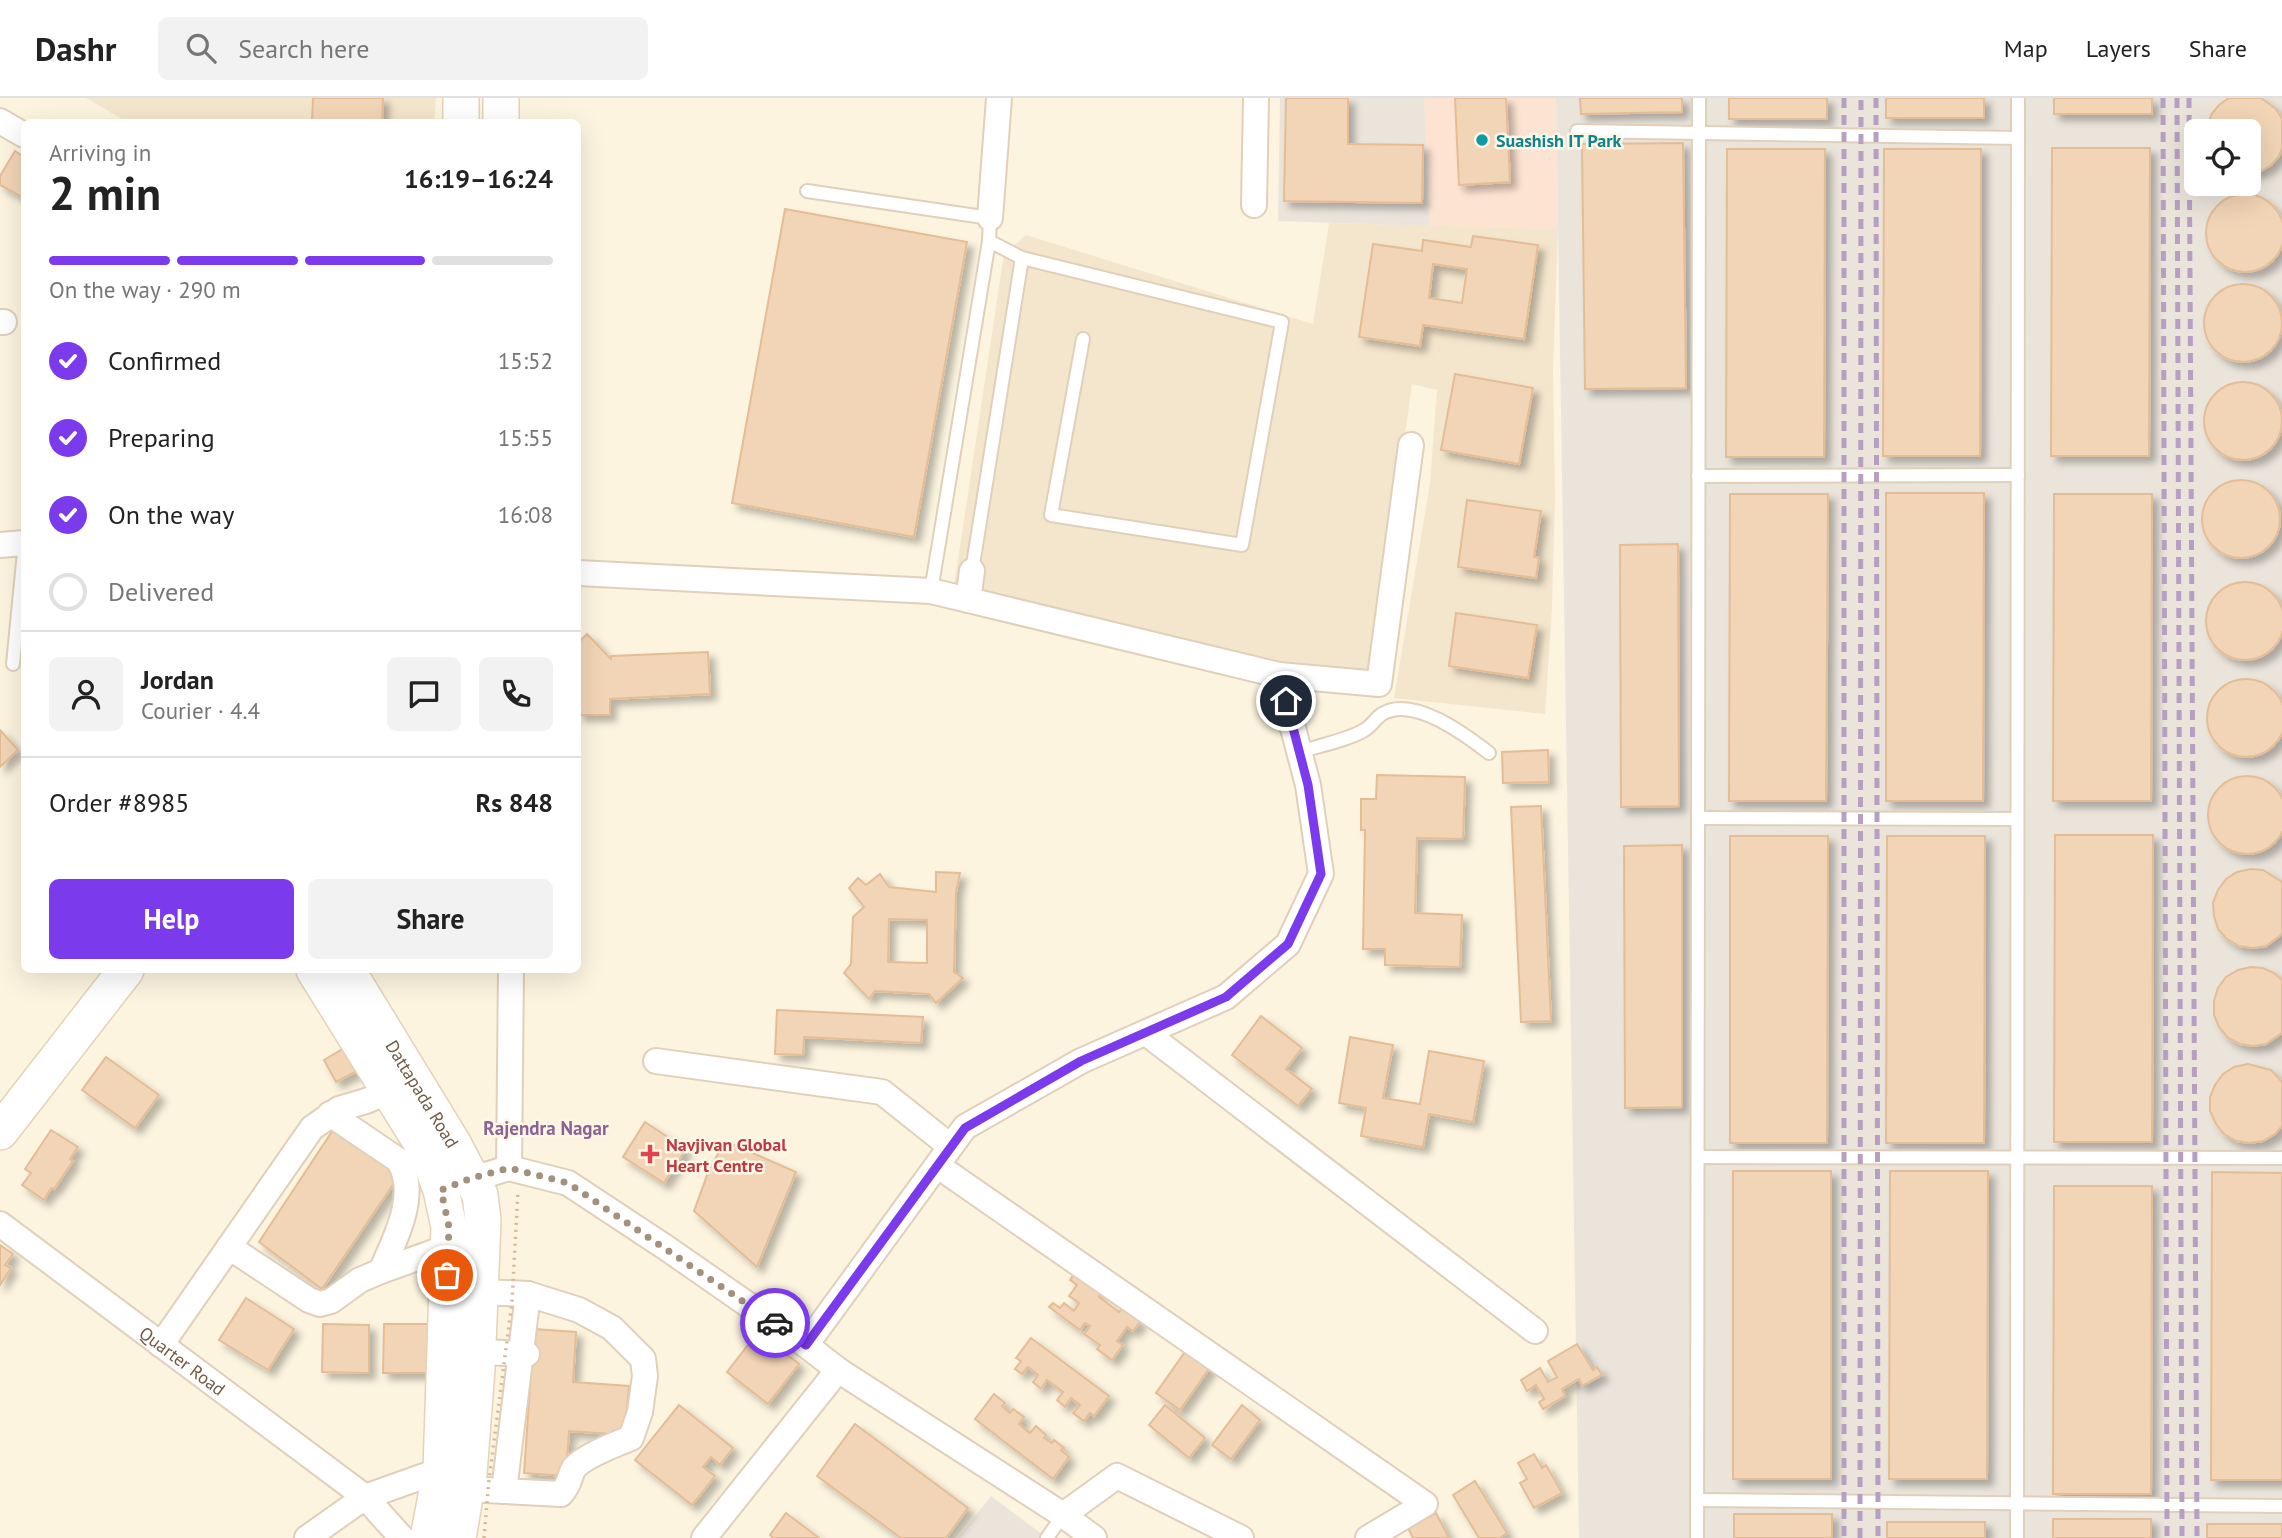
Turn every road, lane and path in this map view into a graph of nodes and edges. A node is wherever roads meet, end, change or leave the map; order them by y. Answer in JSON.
{"nodes":[{"id":1,"x":461,"y":98,"type":"edge"},
{"id":2,"x":501,"y":98,"type":"edge"},
{"id":3,"x":999,"y":98,"type":"edge"},
{"id":4,"x":1256,"y":98,"type":"edge"},
{"id":5,"x":1699,"y":98,"type":"edge"},
{"id":6,"x":2018,"y":98,"type":"edge"},
{"id":7,"x":461,"y":119,"type":"edge"},
{"id":8,"x":501,"y":119,"type":"edge"},
{"id":9,"x":0,"y":121,"type":"edge"},
{"id":10,"x":1577,"y":131,"type":"dead end"},
{"id":11,"x":21,"y":133,"type":"edge"},
{"id":12,"x":1699,"y":133,"type":"junction"},
{"id":13,"x":2018,"y":138,"type":"junction"},
{"id":14,"x":807,"y":191,"type":"dead end"},
{"id":15,"x":1254,"y":205,"type":"dead end"},
{"id":16,"x":990,"y":230,"type":"junction"},
{"id":17,"x":1022,"y":258,"type":"junction"},
{"id":18,"x":1083,"y":339,"type":"dead end"},
{"id":19,"x":1411,"y":445,"type":"dead end"},
{"id":20,"x":2018,"y":475,"type":"junction"},
{"id":21,"x":1698,"y":476,"type":"junction"},
{"id":22,"x":21,"y":543,"type":"edge"},
{"id":23,"x":0,"y":545,"type":"edge"},
{"id":24,"x":972,"y":571,"type":"joint"},
{"id":25,"x":581,"y":573,"type":"edge"},
{"id":26,"x":21,"y":583,"type":"edge"},
{"id":27,"x":930,"y":591,"type":"junction"},
{"id":28,"x":968,"y":600,"type":"junction"},
{"id":29,"x":13,"y":664,"type":"dead end"},
{"id":30,"x":1279,"y":675,"type":"junction"},
{"id":31,"x":1300,"y":752,"type":"junction"},
{"id":32,"x":1489,"y":753,"type":"dead end"},
{"id":33,"x":1698,"y":818,"type":"junction"},
{"id":34,"x":2017,"y":818,"type":"junction"},
{"id":35,"x":125,"y":973,"type":"edge"},
{"id":36,"x":316,"y":973,"type":"edge"},
{"id":37,"x":348,"y":973,"type":"edge"},
{"id":38,"x":511,"y":973,"type":"edge"},
{"id":39,"x":1146,"y":1033,"type":"junction"},
{"id":40,"x":656,"y":1061,"type":"dead end"},
{"id":41,"x":402,"y":1086,"type":"junction"},
{"id":42,"x":330,"y":1114,"type":"junction"},
{"id":43,"x":0,"y":1132,"type":"edge"},
{"id":44,"x":944,"y":1156,"type":"junction"},
{"id":45,"x":1698,"y":1157,"type":"junction"},
{"id":46,"x":2017,"y":1158,"type":"junction"},
{"id":47,"x":2282,"y":1158,"type":"edge"},
{"id":48,"x":440,"y":1168,"type":"junction"},
{"id":49,"x":514,"y":1179,"type":"junction"},
{"id":50,"x":0,"y":1224,"type":"edge"},
{"id":51,"x":449,"y":1237,"type":"junction"},
{"id":52,"x":229,"y":1247,"type":"junction"},
{"id":53,"x":381,"y":1271,"type":"junction"},
{"id":54,"x":482,"y":1292,"type":"junction"},
{"id":55,"x":528,"y":1294,"type":"junction"},
{"id":56,"x":1535,"y":1331,"type":"dead end"},
{"id":57,"x":161,"y":1345,"type":"junction"},
{"id":58,"x":806,"y":1345,"type":"junction"},
{"id":59,"x":478,"y":1352,"type":"junction"},
{"id":60,"x":524,"y":1354,"type":"junction"},
{"id":61,"x":838,"y":1370,"type":"junction"},
{"id":62,"x":472,"y":1435,"type":"junction"},
{"id":63,"x":516,"y":1437,"type":"junction"},
{"id":64,"x":458,"y":1478,"type":"junction"},
{"id":65,"x":505,"y":1491,"type":"junction"},
{"id":66,"x":365,"y":1497,"type":"junction"},
{"id":67,"x":1697,"y":1500,"type":"junction"},
{"id":68,"x":2017,"y":1503,"type":"junction"},
{"id":69,"x":2282,"y":1506,"type":"edge"},
{"id":70,"x":1063,"y":1515,"type":"junction"},
{"id":71,"x":394,"y":1534,"type":"edge"},
{"id":72,"x":307,"y":1538,"type":"edge"},
{"id":73,"x":428,"y":1538,"type":"edge"},
{"id":74,"x":458,"y":1538,"type":"edge"},
{"id":75,"x":484,"y":1538,"type":"edge"},
{"id":76,"x":704,"y":1538,"type":"edge"},
{"id":77,"x":1047,"y":1538,"type":"edge"},
{"id":78,"x":1094,"y":1538,"type":"edge"},
{"id":79,"x":1241,"y":1538,"type":"edge"},
{"id":80,"x":1368,"y":1538,"type":"edge"},
{"id":81,"x":1697,"y":1538,"type":"edge"},
{"id":82,"x":2017,"y":1538,"type":"edge"}],
"edges":[{"from":1,"to":7,"type":"main road"},
{"from":2,"to":8,"type":"main road"},
{"from":3,"to":16,"type":"street"},
{"from":4,"to":15,"type":"street"},
{"from":5,"to":12,"type":"lane"},
{"from":6,"to":13,"type":"lane"},
{"from":9,"to":11,"type":"street"},
{"from":10,"to":12,"type":"lane"},
{"from":12,"to":13,"type":"lane"},
{"from":12,"to":21,"type":"lane"},
{"from":13,"to":20,"type":"lane"},
{"from":14,"to":16,"type":"lane"},
{"from":16,"to":17,"type":"lane"},
{"from":16,"to":27,"type":"lane"},
{"from":17,"to":18,"type":"lane"},
{"from":17,"to":24,"type":"lane"},
{"from":19,"to":30,"type":"street"},
{"from":20,"to":21,"type":"lane"},
{"from":20,"to":34,"type":"lane"},
{"from":21,"to":33,"type":"lane"},
{"from":22,"to":23,"type":"street"},
{"from":24,"to":28,"type":"street"},
{"from":25,"to":27,"type":"street"},
{"from":26,"to":29,"type":"lane"},
{"from":27,"to":28,"type":"street"},
{"from":28,"to":30,"type":"street"},
{"from":30,"to":31,"type":"street"},
{"from":31,"to":32,"type":"lane"},
{"from":31,"to":39,"type":"street"},
{"from":33,"to":34,"type":"lane"},
{"from":33,"to":45,"type":"lane"},
{"from":34,"to":46,"type":"lane"},
{"from":35,"to":43,"type":"main road"},
{"from":36,"to":41,"type":"main road"},
{"from":37,"to":41,"type":"main road","name":"Dattapada Road"},
{"from":38,"to":49,"type":"street"},
{"from":39,"to":44,"type":"street"},
{"from":39,"to":56,"type":"street"},
{"from":40,"to":44,"type":"street"},
{"from":41,"to":42,"type":"street"},
{"from":41,"to":48,"type":"main road"},
{"from":42,"to":48,"type":"street"},
{"from":42,"to":52,"type":"street"},
{"from":44,"to":58,"type":"street"},
{"from":44,"to":80,"type":"street"},
{"from":45,"to":46,"type":"lane"},
{"from":45,"to":67,"type":"lane"},
{"from":46,"to":47,"type":"lane"},
{"from":46,"to":68,"type":"lane"},
{"from":48,"to":49,"type":"street"},
{"from":48,"to":51,"type":"main road"},
{"from":48,"to":53,"type":"street"},
{"from":48,"to":54,"type":"main road"},
{"from":49,"to":58,"type":"street"},
{"from":49,"to":75,"type":"path","bridge":true},
{"from":50,"to":57,"type":"street","name":"Quarter Road"},
{"from":51,"to":53,"type":"street"},
{"from":51,"to":64,"type":"main road"},
{"from":52,"to":53,"type":"street"},
{"from":52,"to":57,"type":"street"},
{"from":54,"to":55,"type":"street"},
{"from":54,"to":59,"type":"main road"},
{"from":55,"to":60,"type":"street"},
{"from":55,"to":65,"type":"street"},
{"from":57,"to":66,"type":"street","name":"Quarter Road"},
{"from":58,"to":61,"type":"street"},
{"from":59,"to":60,"type":"street"},
{"from":59,"to":62,"type":"main road"},
{"from":60,"to":63,"type":"street"},
{"from":61,"to":70,"type":"street"},
{"from":61,"to":76,"type":"street"},
{"from":62,"to":63,"type":"street"},
{"from":62,"to":64,"type":"main road"},
{"from":63,"to":65,"type":"street"},
{"from":64,"to":65,"type":"street"},
{"from":64,"to":66,"type":"street"},
{"from":64,"to":73,"type":"main road"},
{"from":64,"to":74,"type":"main road"},
{"from":66,"to":71,"type":"street","name":"Quarter Road"},
{"from":66,"to":72,"type":"street"},
{"from":67,"to":68,"type":"lane"},
{"from":67,"to":81,"type":"lane"},
{"from":68,"to":69,"type":"lane"},
{"from":68,"to":82,"type":"lane"},
{"from":70,"to":77,"type":"lane"},
{"from":70,"to":78,"type":"street"},
{"from":70,"to":79,"type":"street"}]}
